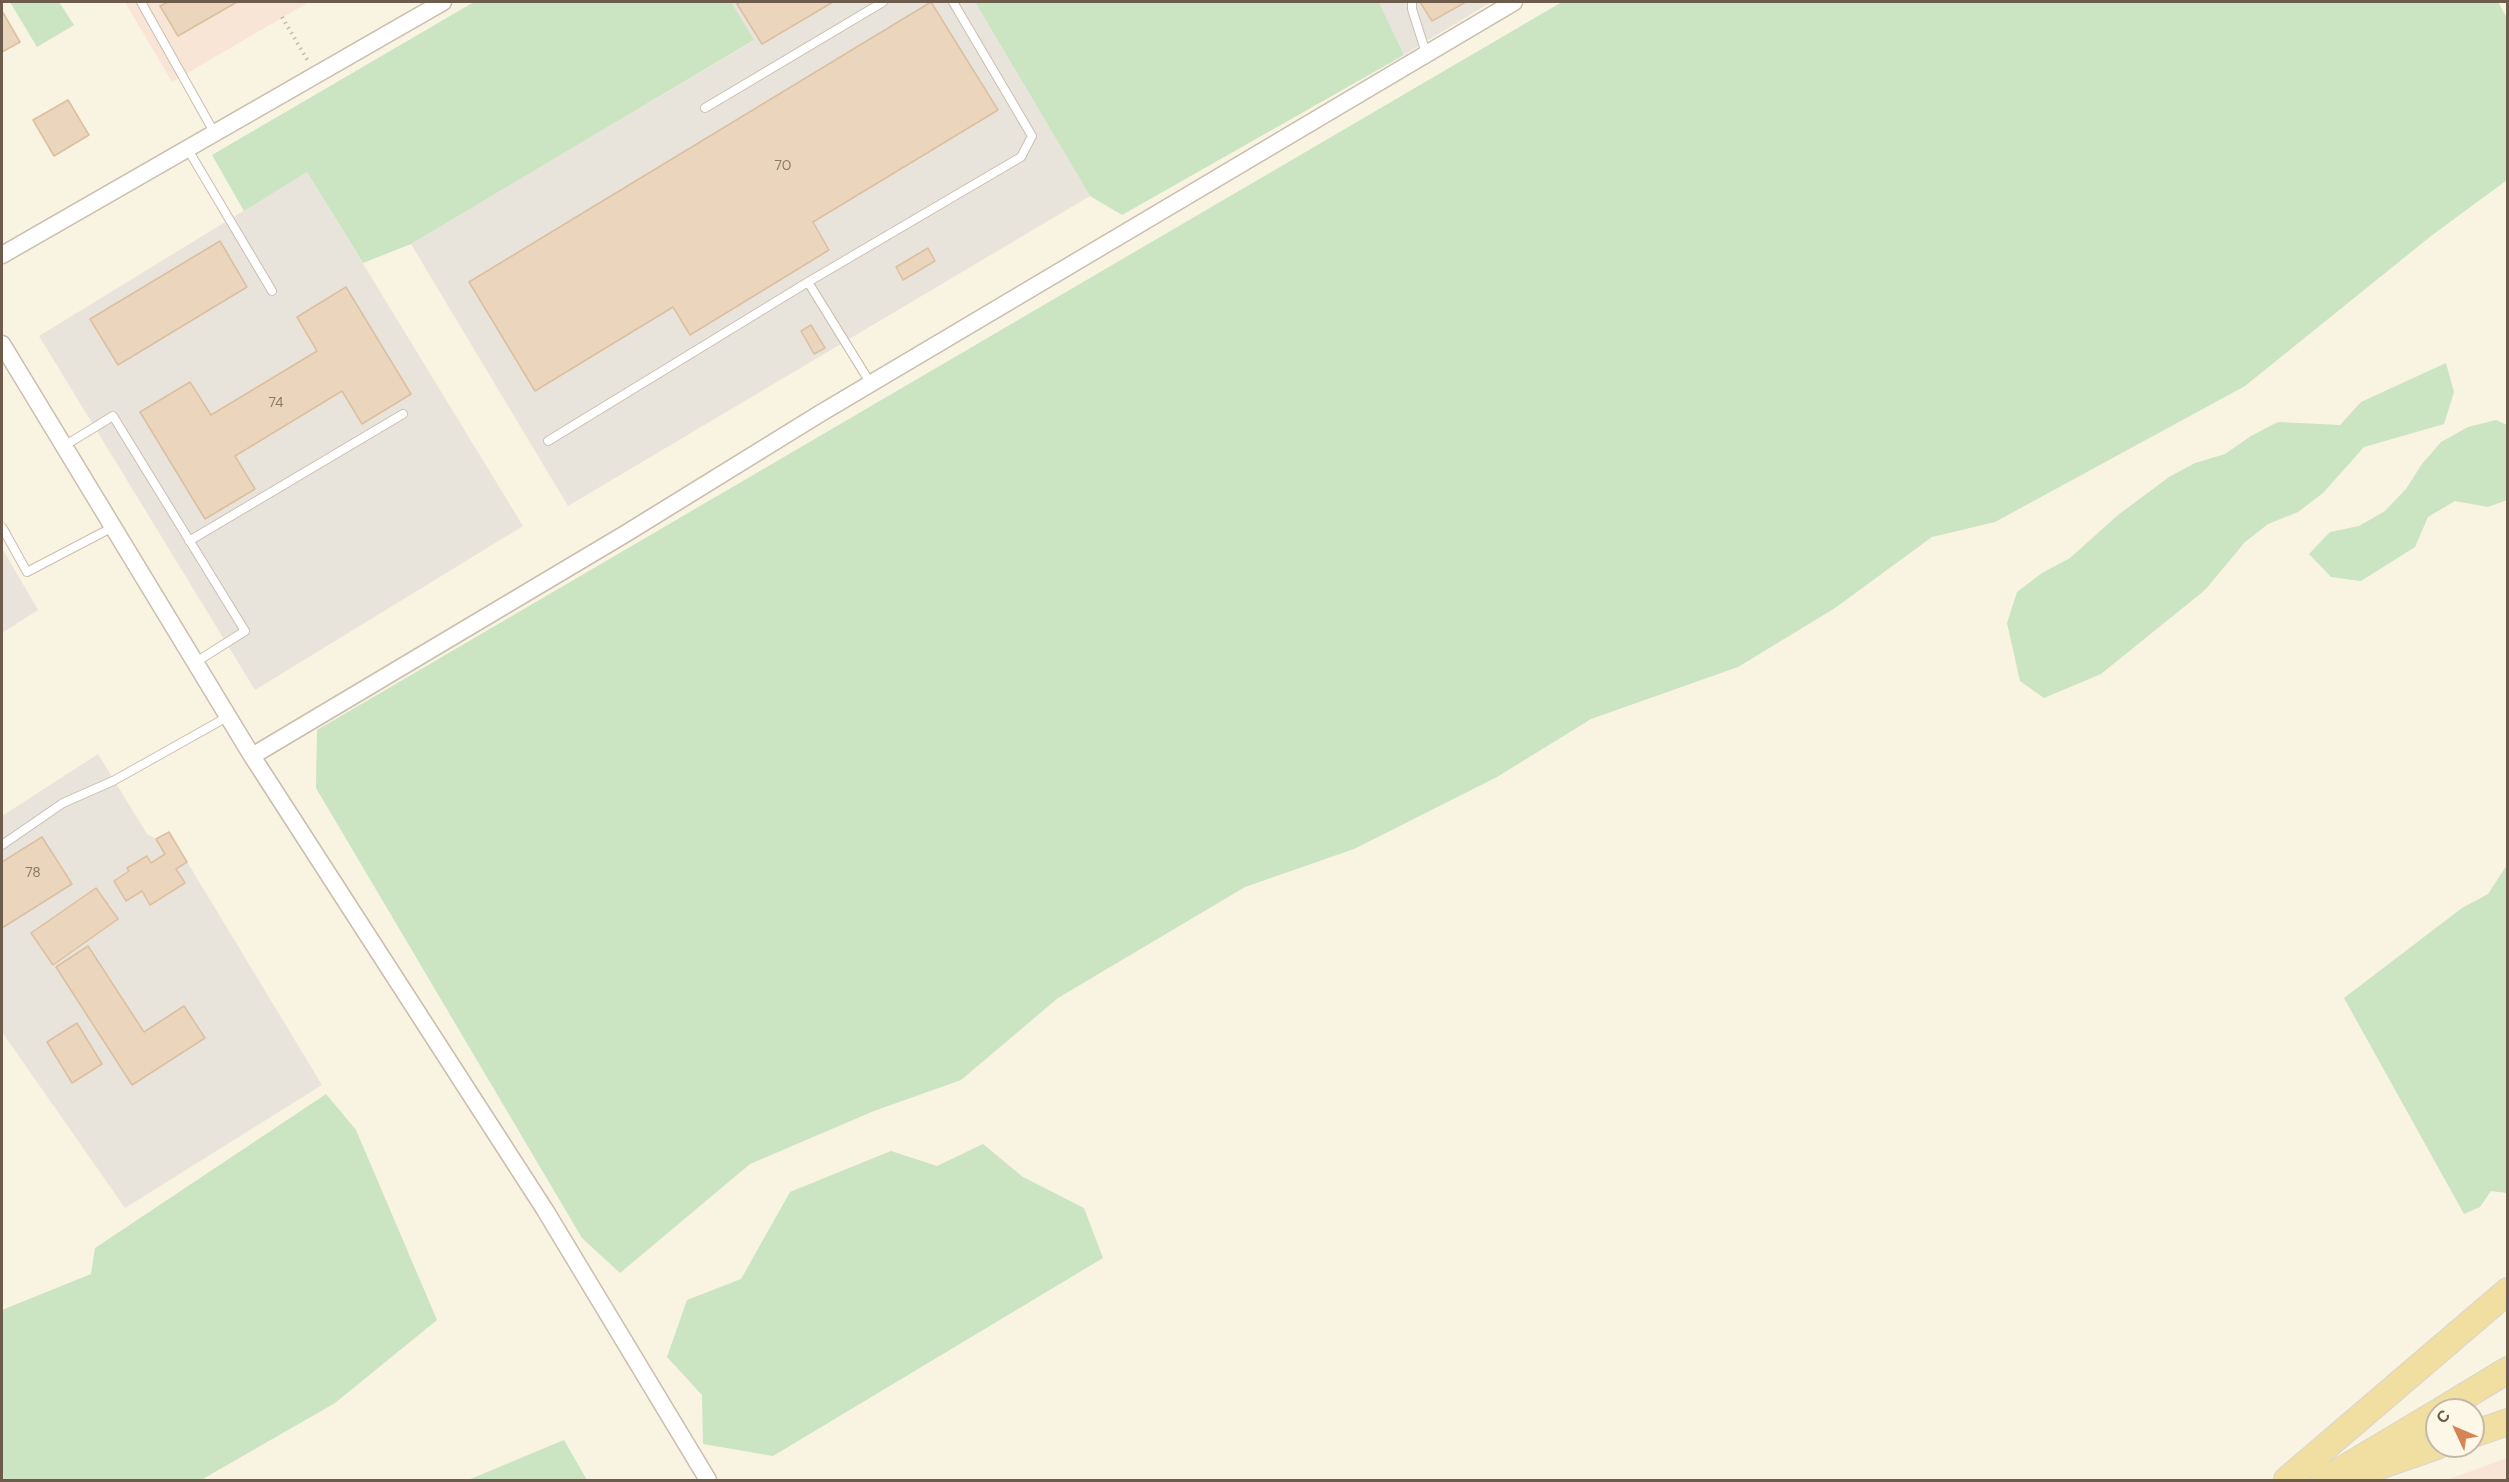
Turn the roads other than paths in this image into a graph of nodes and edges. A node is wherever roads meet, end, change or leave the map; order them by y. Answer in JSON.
{"nodes":[{"id":1,"x":141,"y":2,"type":"edge"},
{"id":2,"x":443,"y":2,"type":"edge"},
{"id":3,"x":883,"y":2,"type":"edge"},
{"id":4,"x":953,"y":2,"type":"edge"},
{"id":5,"x":1412,"y":2,"type":"edge"},
{"id":6,"x":1514,"y":2,"type":"edge"},
{"id":7,"x":1426,"y":53,"type":"junction"},
{"id":8,"x":705,"y":108,"type":"dead end"},
{"id":9,"x":214,"y":132,"type":"junction"},
{"id":10,"x":187,"y":148,"type":"junction"},
{"id":11,"x":2,"y":255,"type":"edge"},
{"id":12,"x":807,"y":282,"type":"junction"},
{"id":13,"x":272,"y":291,"type":"dead end"},
{"id":14,"x":2,"y":344,"type":"edge"},
{"id":15,"x":871,"y":384,"type":"junction"},
{"id":16,"x":403,"y":414,"type":"dead end"},
{"id":17,"x":548,"y":441,"type":"dead end"},
{"id":18,"x":64,"y":446,"type":"junction"},
{"id":19,"x":2,"y":527,"type":"edge"},
{"id":20,"x":113,"y":527,"type":"junction"},
{"id":21,"x":189,"y":541,"type":"junction"},
{"id":22,"x":196,"y":662,"type":"junction"},
{"id":23,"x":229,"y":716,"type":"junction"},
{"id":24,"x":252,"y":756,"type":"junction"},
{"id":25,"x":2,"y":845,"type":"edge"},
{"id":26,"x":2508,"y":1291,"type":"edge"},
{"id":27,"x":2508,"y":1370,"type":"edge"},
{"id":28,"x":2462,"y":1398,"type":"edge"},
{"id":29,"x":2425,"y":1420,"type":"edge"},
{"id":30,"x":2508,"y":1422,"type":"edge"},
{"id":31,"x":2485,"y":1430,"type":"edge"},
{"id":32,"x":2425,"y":1450,"type":"edge"},
{"id":33,"x":708,"y":1480,"type":"edge"},
{"id":34,"x":2287,"y":1480,"type":"edge"},
{"id":35,"x":2325,"y":1480,"type":"edge"},
{"id":36,"x":2336,"y":1480,"type":"edge"}],
"edges":[{"from":1,"to":9,"type":"lane"},
{"from":2,"to":9,"type":"street"},
{"from":3,"to":8,"type":"lane"},
{"from":4,"to":12,"type":"lane"},
{"from":5,"to":7,"type":"lane"},
{"from":6,"to":7,"type":"street"},
{"from":7,"to":15,"type":"street"},
{"from":9,"to":10,"type":"street"},
{"from":10,"to":11,"type":"street"},
{"from":10,"to":13,"type":"lane"},
{"from":12,"to":15,"type":"lane"},
{"from":12,"to":17,"type":"lane"},
{"from":14,"to":18,"type":"street"},
{"from":15,"to":24,"type":"street"},
{"from":16,"to":21,"type":"lane"},
{"from":18,"to":20,"type":"street"},
{"from":18,"to":21,"type":"lane"},
{"from":19,"to":20,"type":"lane"},
{"from":20,"to":22,"type":"street"},
{"from":21,"to":22,"type":"lane"},
{"from":22,"to":23,"type":"street"},
{"from":23,"to":24,"type":"street"},
{"from":23,"to":25,"type":"lane"},
{"from":24,"to":33,"type":"street"},
{"from":26,"to":34,"type":"main road"},
{"from":27,"to":28,"type":"main road"},
{"from":29,"to":35,"type":"main road"},
{"from":30,"to":31,"type":"main road"},
{"from":32,"to":36,"type":"main road"}]}
